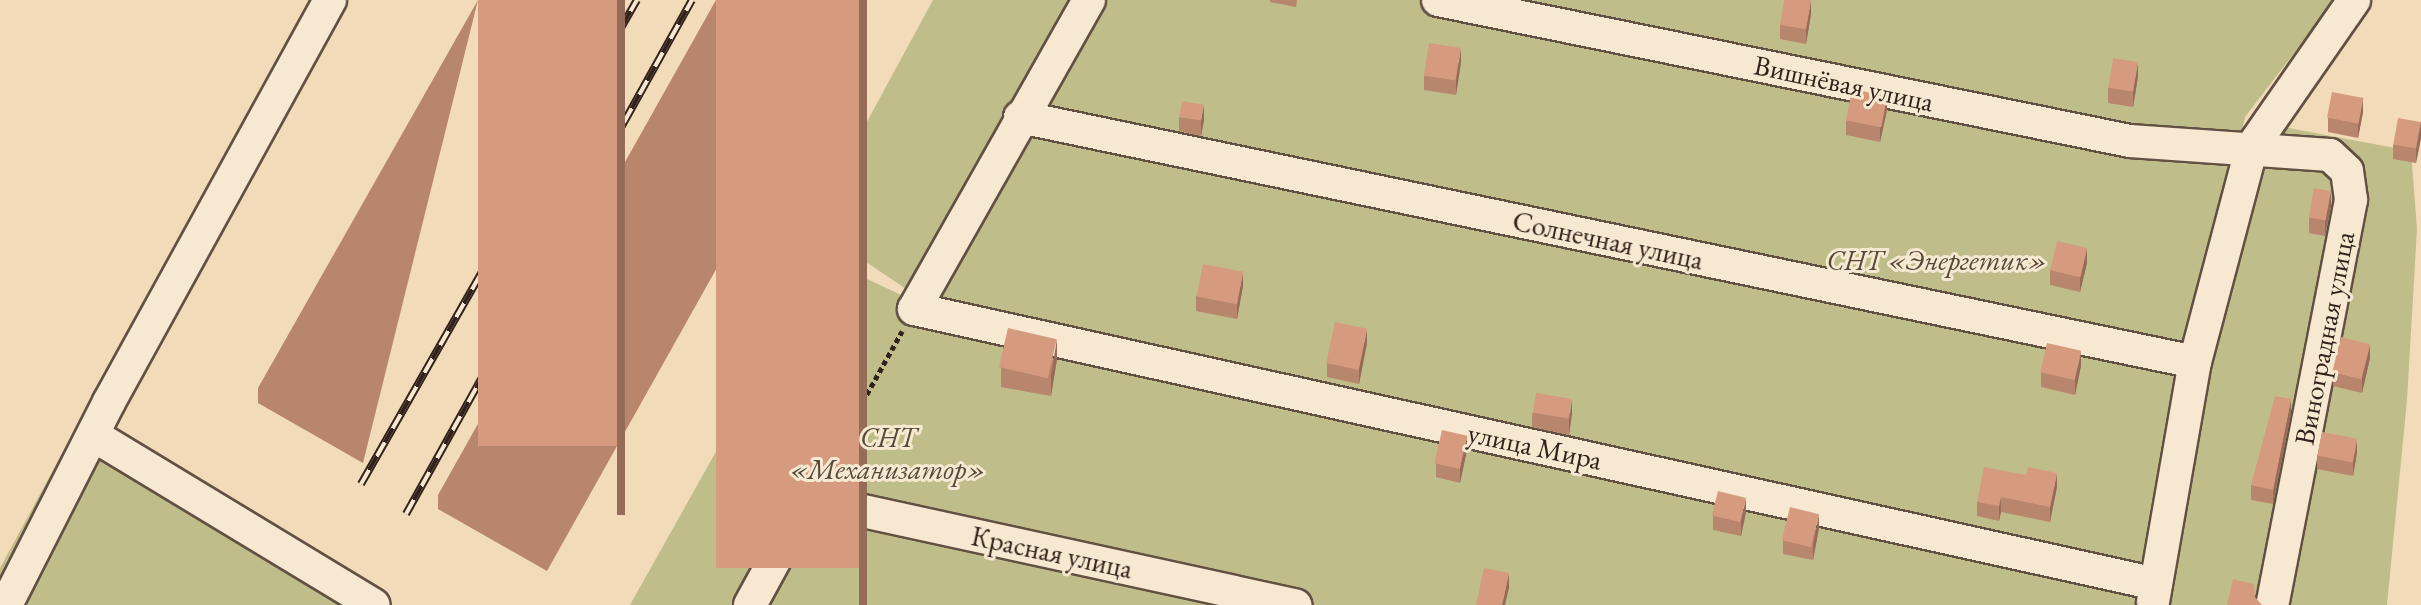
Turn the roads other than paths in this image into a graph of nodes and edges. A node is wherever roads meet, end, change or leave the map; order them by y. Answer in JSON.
{"nodes":[{"id":1,"x":330,"y":0,"type":"edge"},
{"id":2,"x":1089,"y":0,"type":"edge"},
{"id":3,"x":1438,"y":0,"type":"edge"},
{"id":4,"x":2354,"y":0,"type":"edge"},
{"id":5,"x":1020,"y":117,"type":"junction"},
{"id":6,"x":2252,"y":147,"type":"junction"},
{"id":7,"x":2195,"y":362,"type":"junction"},
{"id":8,"x":93,"y":435,"type":"junction"},
{"id":9,"x":2154,"y":594,"type":"edge"},
{"id":10,"x":6,"y":605,"type":"edge"},
{"id":11,"x":374,"y":605,"type":"edge"},
{"id":12,"x":750,"y":605,"type":"edge"},
{"id":13,"x":1296,"y":605,"type":"edge"},
{"id":14,"x":2272,"y":605,"type":"edge"}],
"edges":[{"from":1,"to":8,"type":"street"},
{"from":2,"to":5,"type":"street"},
{"from":3,"to":6,"type":"street","name":"Вишнёвая улица"},
{"from":4,"to":6,"type":"street"},
{"from":5,"to":7,"type":"street","name":"Солнечная улица"},
{"from":5,"to":9,"type":"street","name":"улица Мира"},
{"from":6,"to":7,"type":"street"},
{"from":6,"to":14,"type":"street","name":"Виноградная улица"},
{"from":7,"to":9,"type":"street"},
{"from":8,"to":10,"type":"street"},
{"from":8,"to":11,"type":"street"},
{"from":12,"to":13,"type":"street","name":"Красная улица"}]}
